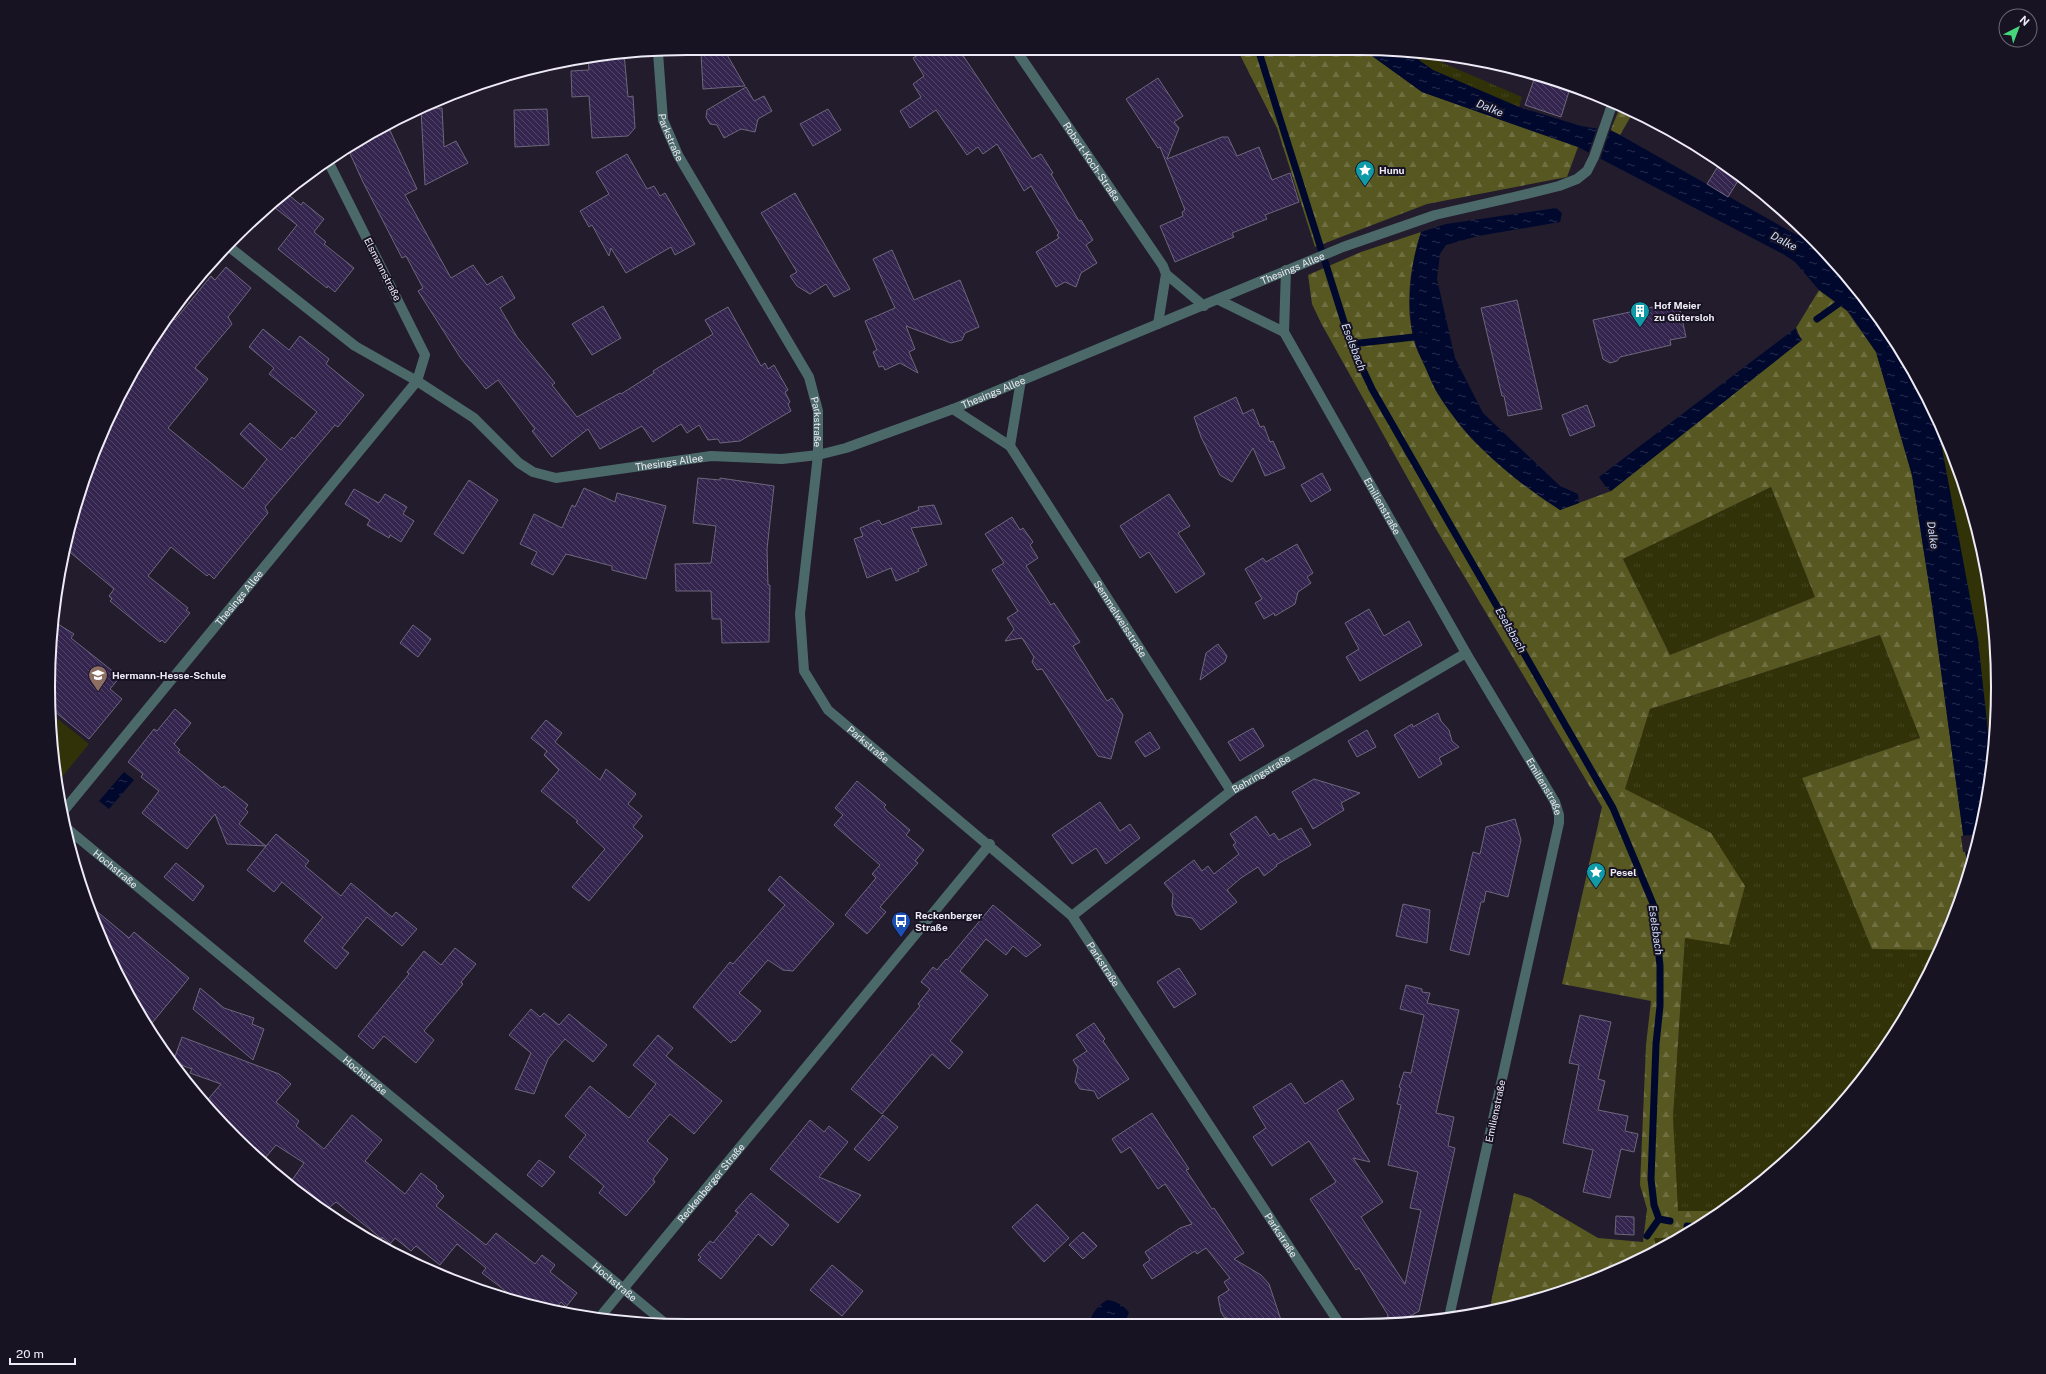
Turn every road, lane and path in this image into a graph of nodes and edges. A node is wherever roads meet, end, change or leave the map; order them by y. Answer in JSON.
{"nodes":[{"id":1,"x":1019,"y":55,"type":"edge"},
{"id":2,"x":658,"y":56,"type":"edge"},
{"id":3,"x":1611,"y":107,"type":"edge"},
{"id":4,"x":331,"y":165,"type":"edge"},
{"id":5,"x":232,"y":249,"type":"edge"},
{"id":6,"x":1286,"y":270,"type":"junction"},
{"id":7,"x":1166,"y":274,"type":"junction"},
{"id":8,"x":1219,"y":300,"type":"junction"},
{"id":9,"x":1204,"y":306,"type":"junction"},
{"id":10,"x":1158,"y":324,"type":"junction"},
{"id":11,"x":1284,"y":332,"type":"junction"},
{"id":12,"x":1021,"y":380,"type":"junction"},
{"id":13,"x":417,"y":381,"type":"junction"},
{"id":14,"x":953,"y":409,"type":"junction"},
{"id":15,"x":1010,"y":446,"type":"junction"},
{"id":16,"x":818,"y":456,"type":"junction"},
{"id":17,"x":1466,"y":653,"type":"junction"},
{"id":18,"x":1231,"y":791,"type":"junction"},
{"id":19,"x":67,"y":807,"type":"edge"},
{"id":20,"x":73,"y":833,"type":"edge"},
{"id":21,"x":990,"y":844,"type":"junction"},
{"id":22,"x":1072,"y":916,"type":"junction"},
{"id":23,"x":624,"y":1288,"type":"junction"},
{"id":24,"x":1450,"y":1312,"type":"edge"},
{"id":25,"x":603,"y":1314,"type":"edge"},
{"id":26,"x":659,"y":1318,"type":"edge"},
{"id":27,"x":1336,"y":1319,"type":"edge"}],
"edges":[{"from":1,"to":7,"type":"street","name":"Robert-Koch-Straße"},
{"from":2,"to":16,"type":"street","name":"Parkstraße"},
{"from":3,"to":6,"type":"street","name":"Thesings Allee"},
{"from":4,"to":13,"type":"street","name":"Elsmannstraße"},
{"from":5,"to":13,"type":"street","name":"Thesings Allee"},
{"from":6,"to":8,"type":"street","name":"Thesings Allee"},
{"from":6,"to":11,"type":"street"},
{"from":7,"to":9,"type":"street","name":"Robert-Koch-Straße"},
{"from":7,"to":10,"type":"street"},
{"from":8,"to":9,"type":"street","name":"Thesings Allee"},
{"from":8,"to":11,"type":"street"},
{"from":9,"to":10,"type":"street","name":"Thesings Allee"},
{"from":10,"to":12,"type":"street","name":"Thesings Allee"},
{"from":11,"to":17,"type":"street","name":"Emilienstraße"},
{"from":12,"to":14,"type":"street","name":"Thesings Allee"},
{"from":12,"to":15,"type":"street"},
{"from":13,"to":16,"type":"street","name":"Thesings Allee"},
{"from":13,"to":19,"type":"street","name":"Thesings Allee"},
{"from":14,"to":15,"type":"street","name":"Semmelweisstraße"},
{"from":14,"to":16,"type":"street","name":"Thesings Allee"},
{"from":15,"to":18,"type":"street","name":"Semmelweisstraße"},
{"from":16,"to":21,"type":"street","name":"Parkstraße"},
{"from":17,"to":18,"type":"street","name":"Behringstraße"},
{"from":17,"to":24,"type":"street","name":"Emilienstraße"},
{"from":18,"to":22,"type":"street","name":"Behringstraße"},
{"from":20,"to":23,"type":"street","name":"Hochstraße"},
{"from":21,"to":22,"type":"street","name":"Parkstraße"},
{"from":21,"to":23,"type":"street","name":"Reckenberger Straße"},
{"from":22,"to":27,"type":"street","name":"Parkstraße"},
{"from":23,"to":25,"type":"street","name":"Reckenberger Straße"},
{"from":23,"to":26,"type":"street","name":"Hochstraße"}]}
